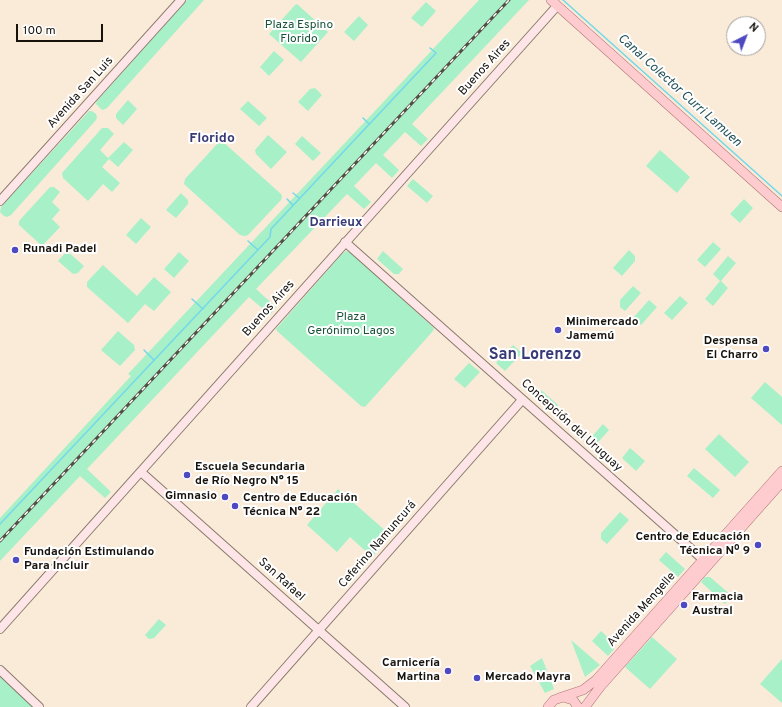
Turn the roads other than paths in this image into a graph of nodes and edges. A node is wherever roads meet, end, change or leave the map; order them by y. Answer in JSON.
{"nodes":[{"id":1,"x":181,"y":0,"type":"edge"},
{"id":2,"x":554,"y":3,"type":"edge"},
{"id":3,"x":0,"y":202,"type":"edge"},
{"id":4,"x":782,"y":207,"type":"edge"},
{"id":5,"x":345,"y":242,"type":"junction"},
{"id":6,"x":522,"y":400,"type":"junction"},
{"id":7,"x":782,"y":471,"type":"edge"},
{"id":8,"x":140,"y":472,"type":"junction"},
{"id":9,"x":782,"y":482,"type":"edge"},
{"id":10,"x":706,"y":562,"type":"junction"},
{"id":11,"x":0,"y":629,"type":"edge"},
{"id":12,"x":319,"y":630,"type":"junction"},
{"id":13,"x":0,"y":670,"type":"edge"},
{"id":14,"x":29,"y":697,"type":"junction"},
{"id":15,"x":553,"y":702,"type":"edge"},
{"id":16,"x":580,"y":706,"type":"edge"},
{"id":17,"x":39,"y":707,"type":"edge"},
{"id":18,"x":45,"y":707,"type":"edge"},
{"id":19,"x":251,"y":707,"type":"edge"},
{"id":20,"x":405,"y":707,"type":"edge"},
{"id":21,"x":544,"y":707,"type":"edge"}],
"edges":[{"from":1,"to":3,"type":"street","name":"Avenida San Luis"},
{"from":2,"to":4,"type":"main road"},
{"from":2,"to":5,"type":"street","name":"Buenos Aires"},
{"from":5,"to":6,"type":"street","name":"Concepción del Uruguay"},
{"from":5,"to":8,"type":"street","name":"Buenos Aires"},
{"from":6,"to":10,"type":"street","name":"Concepción del Uruguay"},
{"from":6,"to":12,"type":"street","name":"Ceferino Namuncurá"},
{"from":7,"to":10,"type":"main road","name":"Avenida Mengelle"},
{"from":8,"to":11,"type":"street","name":"Buenos Aires"},
{"from":8,"to":12,"type":"street","name":"San Rafael"},
{"from":9,"to":10,"type":"main road","name":"Avenida Mengelle"},
{"from":10,"to":15,"type":"main road","name":"Avenida Mengelle"},
{"from":10,"to":16,"type":"main road","name":"Avenida Mengelle"},
{"from":12,"to":19,"type":"street","name":"Ceferino Namuncurá"},
{"from":12,"to":20,"type":"street","name":"San Rafael"},
{"from":13,"to":14,"type":"street"},
{"from":14,"to":17,"type":"street"},
{"from":14,"to":18,"type":"street"},
{"from":15,"to":16,"type":"main road"},
{"from":15,"to":21,"type":"street"}]}
